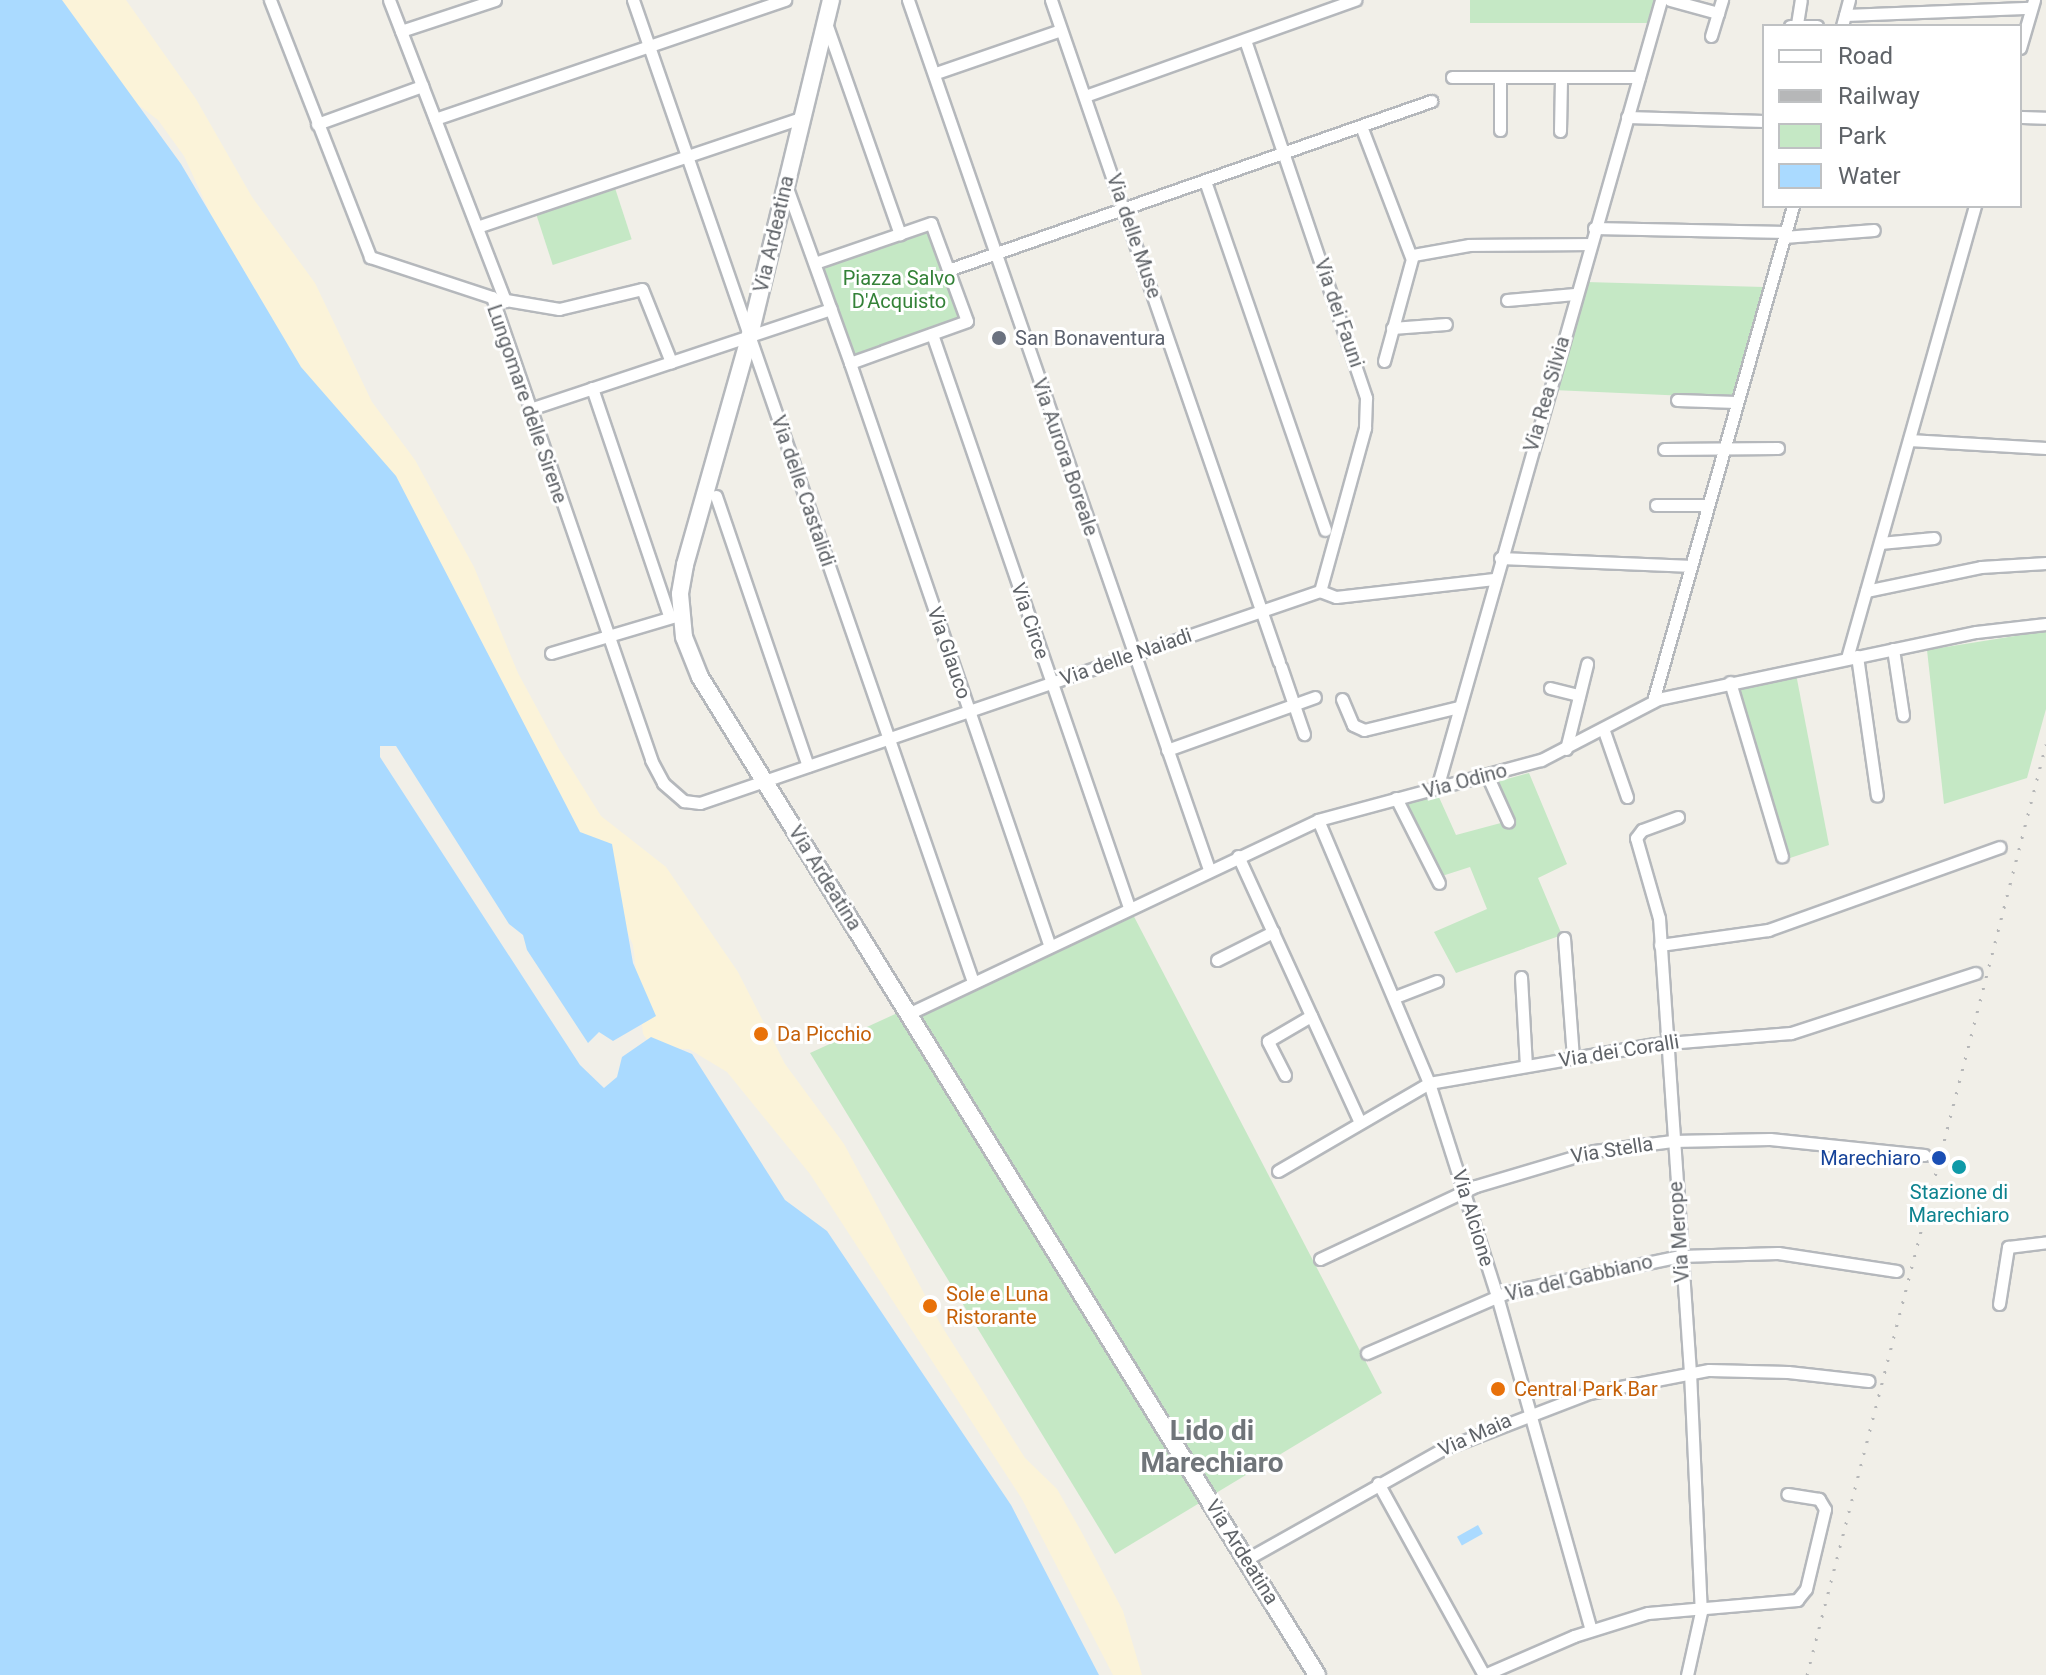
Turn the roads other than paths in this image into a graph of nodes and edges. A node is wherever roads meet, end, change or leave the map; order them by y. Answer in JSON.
{"nodes":[{"id":1,"x":270,"y":0,"type":"edge"},
{"id":2,"x":389,"y":0,"type":"edge"},
{"id":3,"x":495,"y":0,"type":"edge"},
{"id":4,"x":633,"y":0,"type":"edge"},
{"id":5,"x":785,"y":0,"type":"edge"},
{"id":6,"x":831,"y":0,"type":"edge"},
{"id":7,"x":908,"y":0,"type":"edge"},
{"id":8,"x":1051,"y":0,"type":"edge"},
{"id":9,"x":1355,"y":0,"type":"edge"},
{"id":10,"x":1661,"y":0,"type":"edge"},
{"id":11,"x":1670,"y":0,"type":"edge"},
{"id":12,"x":1722,"y":0,"type":"edge"},
{"id":13,"x":1801,"y":0,"type":"edge"},
{"id":14,"x":1849,"y":0,"type":"edge"},
{"id":15,"x":2032,"y":4,"type":"edge"},
{"id":16,"x":1718,"y":13,"type":"junction"},
{"id":17,"x":1843,"y":21,"type":"edge"},
{"id":18,"x":826,"y":23,"type":"junction"},
{"id":19,"x":1794,"y":24,"type":"edge"},
{"id":20,"x":1061,"y":30,"type":"junction"},
{"id":21,"x":401,"y":31,"type":"junction"},
{"id":22,"x":1711,"y":36,"type":"dead end"},
{"id":23,"x":1245,"y":40,"type":"junction"},
{"id":24,"x":2022,"y":41,"type":"edge"},
{"id":25,"x":649,"y":46,"type":"junction"},
{"id":26,"x":936,"y":73,"type":"junction"},
{"id":27,"x":1452,"y":77,"type":"dead end"},
{"id":28,"x":1500,"y":77,"type":"junction"},
{"id":29,"x":1561,"y":77,"type":"junction"},
{"id":30,"x":1639,"y":77,"type":"junction"},
{"id":31,"x":422,"y":86,"type":"junction"},
{"id":32,"x":1085,"y":96,"type":"junction"},
{"id":33,"x":1431,"y":101,"type":"dead end"},
{"id":34,"x":803,"y":117,"type":"junction"},
{"id":35,"x":1627,"y":117,"type":"junction"},
{"id":36,"x":2022,"y":117,"type":"edge"},
{"id":37,"x":2046,"y":118,"type":"edge"},
{"id":38,"x":435,"y":119,"type":"junction"},
{"id":39,"x":1762,"y":121,"type":"edge"},
{"id":40,"x":317,"y":124,"type":"junction"},
{"id":41,"x":1361,"y":126,"type":"junction"},
{"id":42,"x":1500,"y":130,"type":"dead end"},
{"id":43,"x":1560,"y":131,"type":"dead end"},
{"id":44,"x":1286,"y":154,"type":"junction"},
{"id":45,"x":687,"y":156,"type":"junction"},
{"id":46,"x":1205,"y":181,"type":"junction"},
{"id":47,"x":786,"y":185,"type":"junction"},
{"id":48,"x":1125,"y":208,"type":"junction"},
{"id":49,"x":1792,"y":208,"type":"edge"},
{"id":50,"x":1974,"y":208,"type":"edge"},
{"id":51,"x":477,"y":227,"type":"junction"},
{"id":52,"x":1594,"y":228,"type":"junction"},
{"id":53,"x":1874,"y":230,"type":"dead end"},
{"id":54,"x":900,"y":234,"type":"junction"},
{"id":55,"x":1785,"y":234,"type":"junction"},
{"id":56,"x":1590,"y":244,"type":"junction"},
{"id":57,"x":996,"y":253,"type":"junction"},
{"id":58,"x":1411,"y":257,"type":"junction"},
{"id":59,"x":815,"y":263,"type":"junction"},
{"id":60,"x":948,"y":270,"type":"junction"},
{"id":61,"x":1575,"y":294,"type":"junction"},
{"id":62,"x":492,"y":297,"type":"junction"},
{"id":63,"x":1507,"y":300,"type":"dead end"},
{"id":64,"x":505,"y":301,"type":"junction"},
{"id":65,"x":831,"y":309,"type":"junction"},
{"id":66,"x":1446,"y":324,"type":"dead end"},
{"id":67,"x":1392,"y":328,"type":"junction"},
{"id":68,"x":932,"y":334,"type":"junction"},
{"id":69,"x":750,"y":335,"type":"junction"},
{"id":70,"x":1384,"y":361,"type":"dead end"},
{"id":71,"x":671,"y":362,"type":"junction"},
{"id":72,"x":850,"y":363,"type":"junction"},
{"id":73,"x":592,"y":388,"type":"junction"},
{"id":74,"x":1677,"y":400,"type":"dead end"},
{"id":75,"x":1736,"y":402,"type":"junction"},
{"id":76,"x":530,"y":409,"type":"junction"},
{"id":77,"x":1909,"y":440,"type":"junction"},
{"id":78,"x":1778,"y":448,"type":"dead end"},
{"id":79,"x":2046,"y":448,"type":"edge"},
{"id":80,"x":1664,"y":449,"type":"dead end"},
{"id":81,"x":1721,"y":452,"type":"junction"},
{"id":82,"x":716,"y":496,"type":"dead end"},
{"id":83,"x":1656,"y":505,"type":"dead end"},
{"id":84,"x":1705,"y":505,"type":"junction"},
{"id":85,"x":1325,"y":530,"type":"dead end"},
{"id":86,"x":1934,"y":538,"type":"dead end"},
{"id":87,"x":1880,"y":543,"type":"junction"},
{"id":88,"x":1500,"y":558,"type":"junction"},
{"id":89,"x":2046,"y":563,"type":"edge"},
{"id":90,"x":1687,"y":566,"type":"junction"},
{"id":91,"x":1494,"y":579,"type":"junction"},
{"id":92,"x":1320,"y":591,"type":"junction"},
{"id":93,"x":1866,"y":591,"type":"junction"},
{"id":94,"x":1261,"y":609,"type":"junction"},
{"id":95,"x":675,"y":616,"type":"junction"},
{"id":96,"x":2046,"y":624,"type":"edge"},
{"id":97,"x":607,"y":634,"type":"junction"},
{"id":98,"x":1893,"y":649,"type":"junction"},
{"id":99,"x":551,"y":653,"type":"dead end"},
{"id":100,"x":1133,"y":655,"type":"junction"},
{"id":101,"x":1852,"y":657,"type":"junction"},
{"id":102,"x":1587,"y":664,"type":"dead end"},
{"id":103,"x":1730,"y":682,"type":"junction"},
{"id":104,"x":1051,"y":683,"type":"junction"},
{"id":105,"x":1550,"y":688,"type":"dead end"},
{"id":106,"x":1579,"y":695,"type":"junction"},
{"id":107,"x":1315,"y":697,"type":"dead end"},
{"id":108,"x":1342,"y":699,"type":"dead end"},
{"id":109,"x":1653,"y":701,"type":"junction"},
{"id":110,"x":1294,"y":705,"type":"junction"},
{"id":111,"x":1459,"y":707,"type":"junction"},
{"id":112,"x":969,"y":711,"type":"junction"},
{"id":113,"x":1903,"y":715,"type":"dead end"},
{"id":114,"x":1604,"y":731,"type":"junction"},
{"id":115,"x":1304,"y":734,"type":"dead end"},
{"id":116,"x":888,"y":739,"type":"junction"},
{"id":117,"x":1566,"y":749,"type":"junction"},
{"id":118,"x":1167,"y":750,"type":"junction"},
{"id":119,"x":808,"y":766,"type":"junction"},
{"id":120,"x":1487,"y":775,"type":"junction"},
{"id":121,"x":765,"y":781,"type":"junction"},
{"id":122,"x":1437,"y":788,"type":"junction"},
{"id":123,"x":1877,"y":796,"type":"dead end"},
{"id":124,"x":1627,"y":797,"type":"dead end"},
{"id":125,"x":1396,"y":798,"type":"junction"},
{"id":126,"x":1678,"y":817,"type":"dead end"},
{"id":127,"x":1318,"y":820,"type":"junction"},
{"id":128,"x":1508,"y":821,"type":"dead end"},
{"id":129,"x":2000,"y":847,"type":"dead end"},
{"id":130,"x":1238,"y":856,"type":"junction"},
{"id":131,"x":1782,"y":856,"type":"dead end"},
{"id":132,"x":1209,"y":869,"type":"junction"},
{"id":133,"x":1439,"y":883,"type":"dead end"},
{"id":134,"x":1129,"y":907,"type":"junction"},
{"id":135,"x":1273,"y":932,"type":"junction"},
{"id":136,"x":1564,"y":938,"type":"dead end"},
{"id":137,"x":1049,"y":944,"type":"junction"},
{"id":138,"x":1660,"y":945,"type":"junction"},
{"id":139,"x":1217,"y":960,"type":"dead end"},
{"id":140,"x":1976,"y":973,"type":"dead end"},
{"id":141,"x":1521,"y":977,"type":"dead end"},
{"id":142,"x":1437,"y":981,"type":"dead end"},
{"id":143,"x":973,"y":982,"type":"junction"},
{"id":144,"x":1395,"y":997,"type":"junction"},
{"id":145,"x":908,"y":1014,"type":"junction"},
{"id":146,"x":1311,"y":1016,"type":"junction"},
{"id":147,"x":1666,"y":1043,"type":"junction"},
{"id":148,"x":1573,"y":1058,"type":"junction"},
{"id":149,"x":1526,"y":1066,"type":"junction"},
{"id":150,"x":1285,"y":1075,"type":"dead end"},
{"id":151,"x":1429,"y":1083,"type":"junction"},
{"id":152,"x":1360,"y":1122,"type":"junction"},
{"id":153,"x":1672,"y":1141,"type":"junction"},
{"id":154,"x":1924,"y":1155,"type":"dead end"},
{"id":155,"x":1278,"y":1171,"type":"dead end"},
{"id":156,"x":1465,"y":1191,"type":"junction"},
{"id":157,"x":2046,"y":1242,"type":"edge"},
{"id":158,"x":1680,"y":1256,"type":"junction"},
{"id":159,"x":1320,"y":1259,"type":"dead end"},
{"id":160,"x":1897,"y":1271,"type":"dead end"},
{"id":161,"x":1497,"y":1296,"type":"junction"},
{"id":162,"x":1999,"y":1304,"type":"dead end"},
{"id":163,"x":1367,"y":1353,"type":"dead end"},
{"id":164,"x":1690,"y":1372,"type":"junction"},
{"id":165,"x":1868,"y":1381,"type":"dead end"},
{"id":166,"x":1530,"y":1411,"type":"junction"},
{"id":167,"x":1378,"y":1483,"type":"junction"},
{"id":168,"x":1787,"y":1494,"type":"dead end"},
{"id":169,"x":1247,"y":1559,"type":"junction"},
{"id":170,"x":1701,"y":1605,"type":"junction"},
{"id":171,"x":1591,"y":1630,"type":"junction"},
{"id":172,"x":1504,"y":1670,"type":"edge"},
{"id":173,"x":1317,"y":1675,"type":"edge"},
{"id":174,"x":1484,"y":1675,"type":"edge"},
{"id":175,"x":1687,"y":1675,"type":"edge"}],
"edges":[{"from":1,"to":40,"type":"street","name":"Lungomare delle Sirene"},
{"from":2,"to":21,"type":"street"},
{"from":3,"to":21,"type":"street"},
{"from":4,"to":25,"type":"street","name":"Via delle Castalidi"},
{"from":5,"to":25,"type":"street"},
{"from":6,"to":18,"type":"main road","name":"Via Ardeatina"},
{"from":7,"to":26,"type":"street","name":"Via Aurora Boreale"},
{"from":8,"to":20,"type":"street","name":"Via delle Muse"},
{"from":9,"to":23,"type":"street"},
{"from":10,"to":30,"type":"street","name":"Via Rea Silvia"},
{"from":11,"to":16,"type":"street"},
{"from":12,"to":16,"type":"street"},
{"from":13,"to":19,"type":"street"},
{"from":14,"to":17,"type":"street"},
{"from":15,"to":17,"type":"street"},
{"from":15,"to":24,"type":"street"},
{"from":16,"to":22,"type":"street"},
{"from":18,"to":34,"type":"main road","name":"Via Ardeatina"},
{"from":18,"to":54,"type":"street"},
{"from":20,"to":26,"type":"street"},
{"from":20,"to":32,"type":"street","name":"Via delle Muse"},
{"from":21,"to":31,"type":"street"},
{"from":23,"to":32,"type":"street"},
{"from":23,"to":44,"type":"street","name":"Via dei Fauni"},
{"from":25,"to":38,"type":"street"},
{"from":25,"to":45,"type":"street","name":"Via delle Castalidi"},
{"from":26,"to":57,"type":"street","name":"Via Aurora Boreale"},
{"from":27,"to":28,"type":"street"},
{"from":28,"to":29,"type":"street"},
{"from":28,"to":42,"type":"street"},
{"from":29,"to":30,"type":"street"},
{"from":29,"to":43,"type":"street"},
{"from":30,"to":35,"type":"street","name":"Via Rea Silvia"},
{"from":31,"to":38,"type":"street"},
{"from":31,"to":40,"type":"street"},
{"from":32,"to":48,"type":"street","name":"Via delle Muse"},
{"from":33,"to":41,"type":"street"},
{"from":34,"to":45,"type":"street"},
{"from":34,"to":47,"type":"main road","name":"Via Ardeatina"},
{"from":35,"to":39,"type":"street"},
{"from":35,"to":52,"type":"street","name":"Via Rea Silvia"},
{"from":36,"to":37,"type":"street"},
{"from":38,"to":51,"type":"street"},
{"from":40,"to":62,"type":"street","name":"Lungomare delle Sirene"},
{"from":41,"to":44,"type":"street"},
{"from":41,"to":58,"type":"street"},
{"from":44,"to":46,"type":"street"},
{"from":44,"to":92,"type":"street","name":"Via dei Fauni"},
{"from":45,"to":51,"type":"street"},
{"from":45,"to":69,"type":"street","name":"Via delle Castalidi"},
{"from":46,"to":48,"type":"street"},
{"from":46,"to":85,"type":"street"},
{"from":47,"to":59,"type":"street"},
{"from":47,"to":69,"type":"main road","name":"Via Ardeatina"},
{"from":48,"to":57,"type":"street"},
{"from":48,"to":94,"type":"street","name":"Via delle Muse"},
{"from":49,"to":55,"type":"street"},
{"from":50,"to":77,"type":"street"},
{"from":51,"to":64,"type":"street"},
{"from":52,"to":55,"type":"street"},
{"from":52,"to":56,"type":"street","name":"Via Rea Silvia"},
{"from":53,"to":55,"type":"street"},
{"from":54,"to":59,"type":"street"},
{"from":54,"to":60,"type":"street"},
{"from":55,"to":75,"type":"street"},
{"from":56,"to":58,"type":"street"},
{"from":56,"to":61,"type":"street","name":"Via Rea Silvia"},
{"from":57,"to":60,"type":"street"},
{"from":57,"to":100,"type":"street","name":"Via Aurora Boreale"},
{"from":58,"to":67,"type":"street"},
{"from":59,"to":65,"type":"street"},
{"from":60,"to":68,"type":"street"},
{"from":61,"to":63,"type":"street"},
{"from":61,"to":88,"type":"street","name":"Via Rea Silvia"},
{"from":62,"to":64,"type":"street"},
{"from":62,"to":76,"type":"street","name":"Lungomare delle Sirene"},
{"from":64,"to":71,"type":"street"},
{"from":65,"to":69,"type":"street"},
{"from":65,"to":72,"type":"street"},
{"from":66,"to":67,"type":"street"},
{"from":67,"to":70,"type":"street"},
{"from":68,"to":72,"type":"street"},
{"from":68,"to":104,"type":"street","name":"Via Circe"},
{"from":69,"to":71,"type":"street"},
{"from":69,"to":95,"type":"main road","name":"Via Ardeatina"},
{"from":69,"to":116,"type":"street","name":"Via delle Castalidi"},
{"from":71,"to":73,"type":"street"},
{"from":72,"to":112,"type":"street","name":"Via Glauco"},
{"from":73,"to":76,"type":"street"},
{"from":73,"to":95,"type":"street"},
{"from":74,"to":75,"type":"street"},
{"from":75,"to":81,"type":"street"},
{"from":76,"to":97,"type":"street","name":"Lungomare delle Sirene"},
{"from":77,"to":79,"type":"street"},
{"from":77,"to":87,"type":"street"},
{"from":78,"to":81,"type":"street"},
{"from":80,"to":81,"type":"street"},
{"from":81,"to":84,"type":"street"},
{"from":82,"to":119,"type":"street"},
{"from":83,"to":84,"type":"street"},
{"from":84,"to":90,"type":"street"},
{"from":86,"to":87,"type":"street"},
{"from":87,"to":93,"type":"street"},
{"from":88,"to":90,"type":"street"},
{"from":88,"to":91,"type":"street","name":"Via Rea Silvia"},
{"from":89,"to":93,"type":"street"},
{"from":90,"to":109,"type":"street"},
{"from":91,"to":92,"type":"street","name":"Via delle Naiadi"},
{"from":91,"to":111,"type":"street","name":"Via Rea Silvia"},
{"from":92,"to":94,"type":"street","name":"Via delle Naiadi"},
{"from":93,"to":101,"type":"street"},
{"from":94,"to":100,"type":"street","name":"Via delle Naiadi"},
{"from":94,"to":110,"type":"street","name":"Via delle Muse"},
{"from":95,"to":97,"type":"street"},
{"from":95,"to":121,"type":"main road","name":"Via Ardeatina"},
{"from":96,"to":98,"type":"street","name":"Via Odino"},
{"from":97,"to":99,"type":"street"},
{"from":97,"to":121,"type":"street","name":"Lungomare delle Sirene"},
{"from":98,"to":101,"type":"street","name":"Via Odino"},
{"from":98,"to":113,"type":"street"},
{"from":100,"to":104,"type":"street","name":"Via delle Naiadi"},
{"from":100,"to":118,"type":"street","name":"Via Aurora Boreale"},
{"from":101,"to":103,"type":"street","name":"Via Odino"},
{"from":101,"to":123,"type":"street"},
{"from":102,"to":106,"type":"street"},
{"from":103,"to":109,"type":"street","name":"Via Odino"},
{"from":103,"to":131,"type":"street"},
{"from":104,"to":112,"type":"street","name":"Via delle Naiadi"},
{"from":104,"to":134,"type":"street","name":"Via Circe"},
{"from":105,"to":106,"type":"street"},
{"from":106,"to":117,"type":"street"},
{"from":107,"to":110,"type":"street"},
{"from":108,"to":111,"type":"street"},
{"from":109,"to":114,"type":"street","name":"Via Odino"},
{"from":110,"to":115,"type":"street","name":"Via delle Muse"},
{"from":110,"to":118,"type":"street"},
{"from":111,"to":122,"type":"street","name":"Via Rea Silvia"},
{"from":112,"to":116,"type":"street","name":"Via delle Naiadi"},
{"from":112,"to":137,"type":"street","name":"Via Glauco"},
{"from":114,"to":117,"type":"street","name":"Via Odino"},
{"from":114,"to":124,"type":"street"},
{"from":116,"to":119,"type":"street","name":"Via delle Naiadi"},
{"from":116,"to":143,"type":"street","name":"Via delle Castalidi"},
{"from":117,"to":120,"type":"street","name":"Via Odino"},
{"from":118,"to":132,"type":"street","name":"Via Aurora Boreale"},
{"from":119,"to":121,"type":"street","name":"Via delle Naiadi"},
{"from":120,"to":122,"type":"street","name":"Via Odino"},
{"from":120,"to":128,"type":"street"},
{"from":121,"to":145,"type":"main road","name":"Via Ardeatina"},
{"from":122,"to":125,"type":"street","name":"Via Odino"},
{"from":125,"to":127,"type":"street","name":"Via Odino"},
{"from":125,"to":133,"type":"street","name":"Via Odino"},
{"from":126,"to":138,"type":"street","name":"Via Merope"},
{"from":127,"to":130,"type":"street","name":"Via Odino"},
{"from":127,"to":144,"type":"street","name":"Via Alcione"},
{"from":129,"to":138,"type":"street"},
{"from":130,"to":132,"type":"street","name":"Via Odino"},
{"from":130,"to":135,"type":"street"},
{"from":132,"to":134,"type":"street","name":"Via Odino"},
{"from":134,"to":137,"type":"street","name":"Via Odino"},
{"from":135,"to":139,"type":"street"},
{"from":135,"to":146,"type":"street"},
{"from":136,"to":148,"type":"street"},
{"from":137,"to":143,"type":"street","name":"Via Odino"},
{"from":138,"to":147,"type":"street","name":"Via Merope"},
{"from":140,"to":147,"type":"street","name":"Via dei Coralli"},
{"from":141,"to":149,"type":"street"},
{"from":142,"to":144,"type":"street"},
{"from":143,"to":145,"type":"street","name":"Via Odino"},
{"from":144,"to":151,"type":"street","name":"Via Alcione"},
{"from":145,"to":169,"type":"main road","name":"Via Ardeatina"},
{"from":146,"to":150,"type":"street"},
{"from":146,"to":152,"type":"street"},
{"from":147,"to":148,"type":"street","name":"Via dei Coralli"},
{"from":147,"to":153,"type":"street","name":"Via Merope"},
{"from":148,"to":149,"type":"street","name":"Via dei Coralli"},
{"from":149,"to":151,"type":"street","name":"Via dei Coralli"},
{"from":151,"to":152,"type":"street","name":"Via dei Coralli"},
{"from":151,"to":156,"type":"street","name":"Via Alcione"},
{"from":152,"to":155,"type":"street","name":"Via dei Coralli"},
{"from":153,"to":154,"type":"street","name":"Via Stella"},
{"from":153,"to":156,"type":"street","name":"Via Stella"},
{"from":153,"to":158,"type":"street","name":"Via Merope"},
{"from":156,"to":159,"type":"street","name":"Via Stella"},
{"from":156,"to":161,"type":"street","name":"Via Alcione"},
{"from":157,"to":162,"type":"street"},
{"from":158,"to":160,"type":"street","name":"Via del Gabbiano"},
{"from":158,"to":161,"type":"street","name":"Via del Gabbiano"},
{"from":158,"to":164,"type":"street","name":"Via Merope"},
{"from":161,"to":163,"type":"street","name":"Via del Gabbiano"},
{"from":161,"to":166,"type":"street","name":"Via Alcione"},
{"from":164,"to":165,"type":"street","name":"Via Maia"},
{"from":164,"to":166,"type":"street","name":"Via Maia"},
{"from":164,"to":170,"type":"street","name":"Via Merope"},
{"from":166,"to":167,"type":"street","name":"Via Maia"},
{"from":166,"to":171,"type":"street","name":"Via Alcione"},
{"from":167,"to":169,"type":"street","name":"Via Maia"},
{"from":167,"to":174,"type":"street"},
{"from":168,"to":170,"type":"street"},
{"from":169,"to":173,"type":"main road","name":"Via Ardeatina"},
{"from":170,"to":171,"type":"street"},
{"from":170,"to":175,"type":"street","name":"Via Merope"},
{"from":171,"to":172,"type":"street"},
{"from":172,"to":174,"type":"street"}]}
